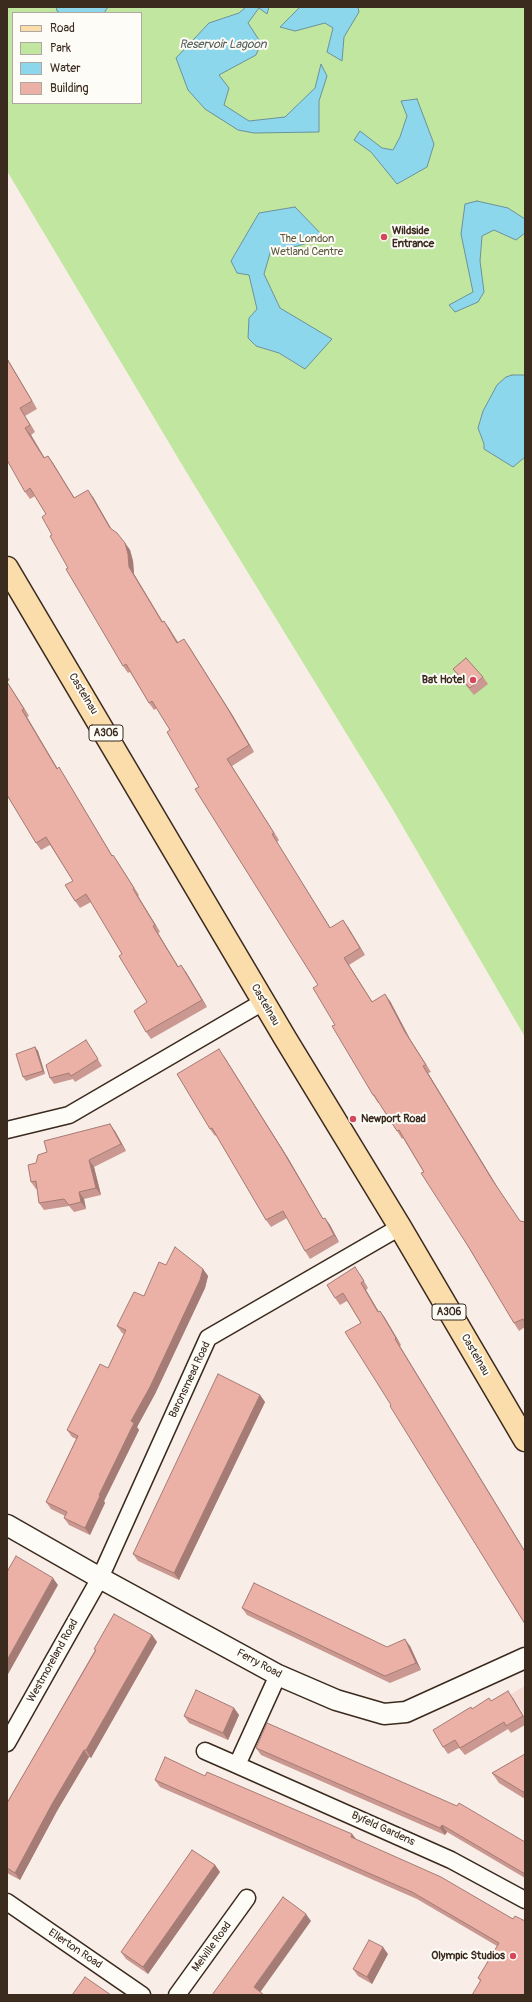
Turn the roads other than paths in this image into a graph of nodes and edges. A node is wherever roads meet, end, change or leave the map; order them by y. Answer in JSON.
{"nodes":[{"id":1,"x":7,"y":568,"type":"edge"},
{"id":2,"x":263,"y":1002,"type":"junction"},
{"id":3,"x":7,"y":1130,"type":"edge"},
{"id":4,"x":400,"y":1227,"type":"junction"},
{"id":5,"x":525,"y":1440,"type":"edge"},
{"id":6,"x":7,"y":1525,"type":"edge"},
{"id":7,"x":100,"y":1578,"type":"junction"},
{"id":8,"x":525,"y":1658,"type":"edge"},
{"id":9,"x":278,"y":1675,"type":"junction"},
{"id":10,"x":7,"y":1743,"type":"edge"},
{"id":11,"x":205,"y":1751,"type":"dead end"},
{"id":12,"x":238,"y":1765,"type":"junction"},
{"id":13,"x":247,"y":1898,"type":"dead end"},
{"id":14,"x":525,"y":1900,"type":"edge"},
{"id":15,"x":7,"y":1902,"type":"edge"},
{"id":16,"x":142,"y":1995,"type":"edge"},
{"id":17,"x":177,"y":1995,"type":"edge"}],
"edges":[{"from":1,"to":2,"type":"main road","name":"Castelnau","number":"A306"},
{"from":2,"to":3,"type":"street"},
{"from":2,"to":4,"type":"main road","name":"Castelnau","number":"A306"},
{"from":4,"to":5,"type":"main road","name":"Castelnau","number":"A306"},
{"from":4,"to":7,"type":"street","name":"Baronsmead Road"},
{"from":6,"to":7,"type":"street","name":"Ferry Road"},
{"from":7,"to":9,"type":"street","name":"Ferry Road"},
{"from":7,"to":10,"type":"street","name":"Westmoreland Road"},
{"from":8,"to":9,"type":"street","name":"Ferry Road"},
{"from":9,"to":12,"type":"street"},
{"from":11,"to":12,"type":"street","name":"Byfeld Gardens"},
{"from":12,"to":14,"type":"street","name":"Byfeld Gardens"},
{"from":13,"to":17,"type":"street","name":"Melville Road"},
{"from":15,"to":16,"type":"street","name":"Ellerton Road"}]}
